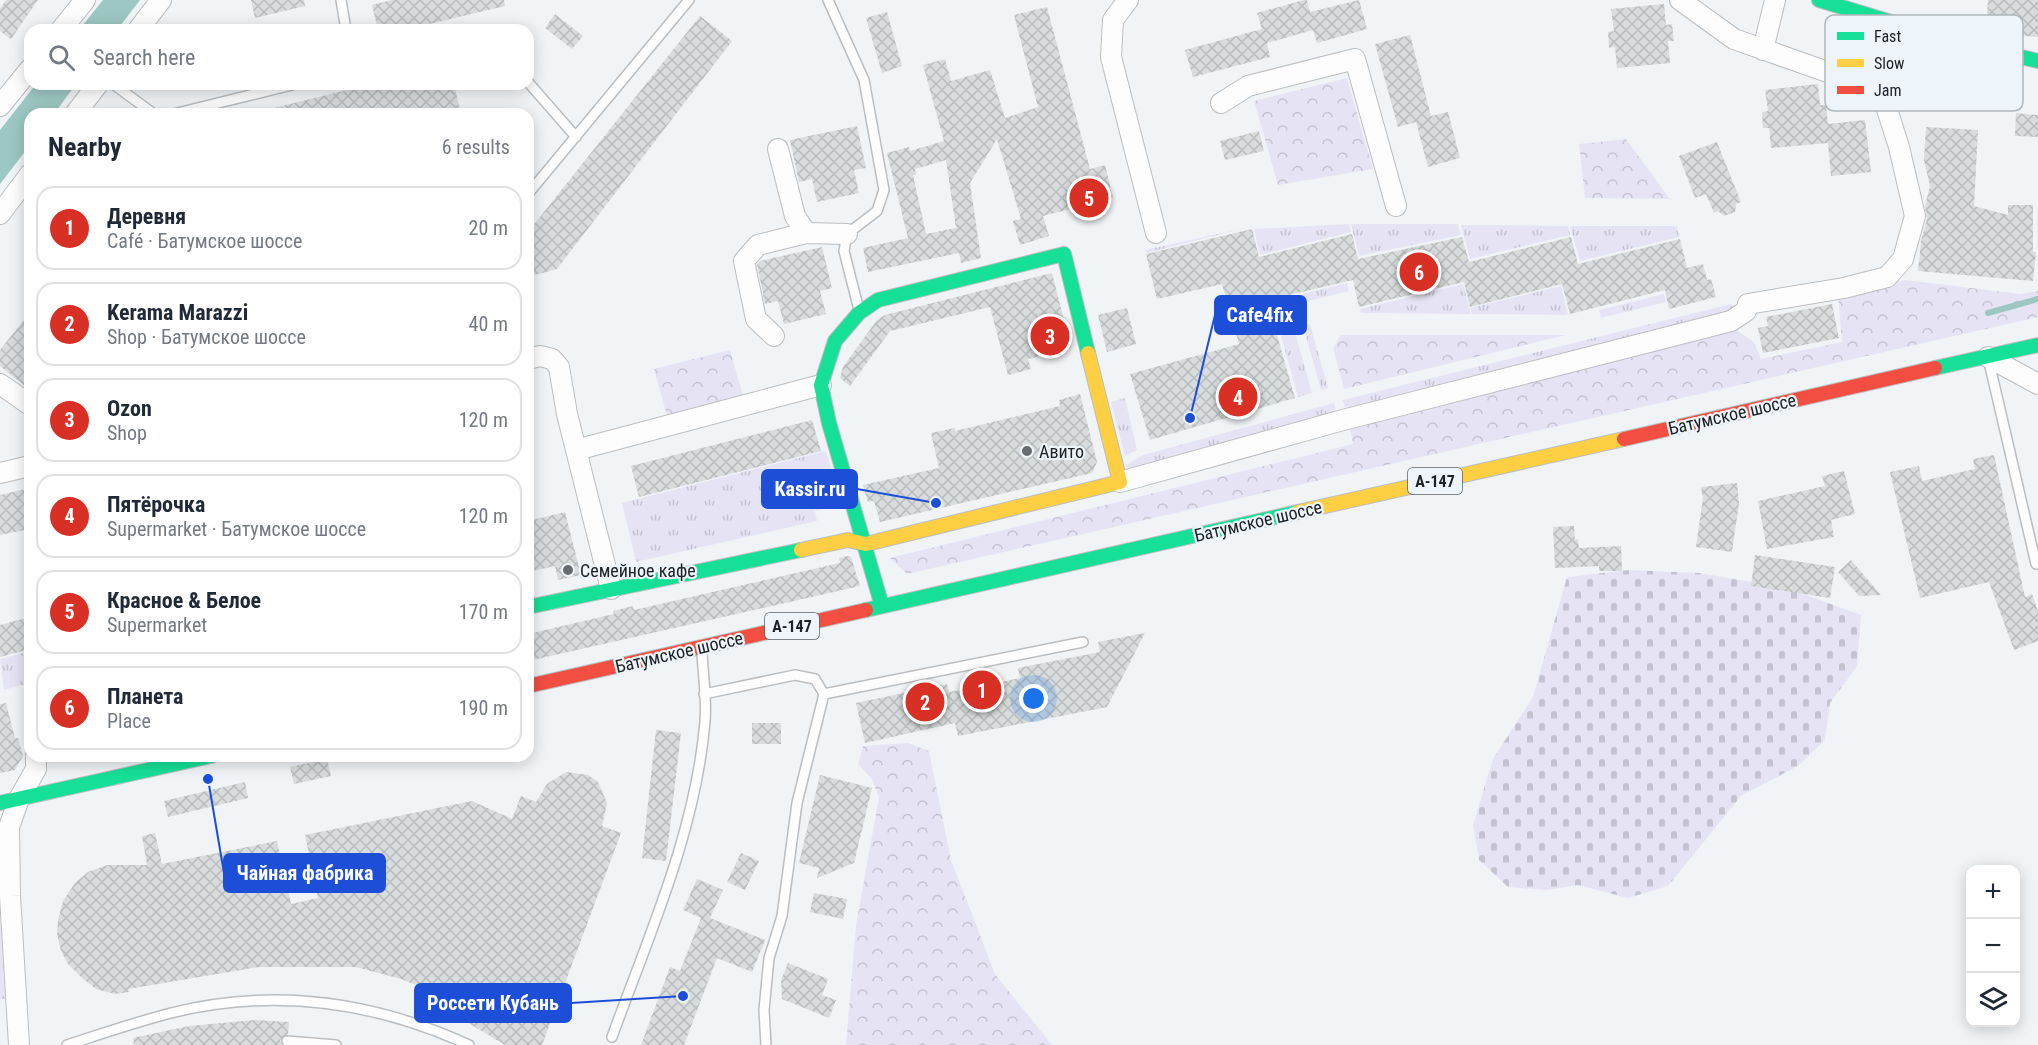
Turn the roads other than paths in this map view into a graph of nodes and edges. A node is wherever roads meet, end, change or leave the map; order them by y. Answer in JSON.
{"nodes":[{"id":1,"x":85,"y":0,"type":"edge"},
{"id":2,"x":161,"y":0,"type":"edge"},
{"id":3,"x":341,"y":0,"type":"edge"},
{"id":4,"x":689,"y":0,"type":"edge"},
{"id":5,"x":828,"y":0,"type":"edge"},
{"id":6,"x":1128,"y":0,"type":"edge"},
{"id":7,"x":1680,"y":0,"type":"edge"},
{"id":8,"x":1775,"y":0,"type":"edge"},
{"id":9,"x":1819,"y":0,"type":"edge"},
{"id":10,"x":1868,"y":15,"type":"edge"},
{"id":11,"x":66,"y":24,"type":"edge"},
{"id":12,"x":143,"y":24,"type":"edge"},
{"id":13,"x":345,"y":24,"type":"edge"},
{"id":14,"x":1762,"y":50,"type":"junction"},
{"id":15,"x":2023,"y":57,"type":"edge"},
{"id":16,"x":2038,"y":61,"type":"edge"},
{"id":17,"x":1825,"y":70,"type":"edge"},
{"id":18,"x":24,"y":76,"type":"edge"},
{"id":19,"x":534,"y":89,"type":"edge"},
{"id":20,"x":93,"y":90,"type":"edge"},
{"id":21,"x":121,"y":90,"type":"edge"},
{"id":22,"x":271,"y":90,"type":"edge"},
{"id":23,"x":1221,"y":103,"type":"dead end"},
{"id":24,"x":0,"y":106,"type":"edge"},
{"id":25,"x":80,"y":108,"type":"edge"},
{"id":26,"x":146,"y":108,"type":"edge"},
{"id":27,"x":198,"y":108,"type":"edge"},
{"id":28,"x":1888,"y":111,"type":"edge"},
{"id":29,"x":576,"y":136,"type":"junction"},
{"id":30,"x":778,"y":149,"type":"dead end"},
{"id":31,"x":24,"y":182,"type":"edge"},
{"id":32,"x":534,"y":187,"type":"edge"},
{"id":33,"x":1396,"y":206,"type":"dead end"},
{"id":34,"x":0,"y":214,"type":"edge"},
{"id":35,"x":806,"y":233,"type":"junction"},
{"id":36,"x":1156,"y":233,"type":"dead end"},
{"id":37,"x":847,"y":234,"type":"junction"},
{"id":38,"x":859,"y":313,"type":"junction"},
{"id":39,"x":774,"y":336,"type":"dead end"},
{"id":40,"x":2038,"y":345,"type":"edge"},
{"id":41,"x":1988,"y":357,"type":"junction"},
{"id":42,"x":534,"y":358,"type":"edge"},
{"id":43,"x":0,"y":384,"type":"edge"},
{"id":44,"x":2038,"y":384,"type":"edge"},
{"id":45,"x":821,"y":385,"type":"junction"},
{"id":46,"x":24,"y":401,"type":"edge"},
{"id":47,"x":576,"y":450,"type":"junction"},
{"id":48,"x":24,"y":467,"type":"edge"},
{"id":49,"x":0,"y":473,"type":"edge"},
{"id":50,"x":1120,"y":482,"type":"junction"},
{"id":51,"x":866,"y":544,"type":"junction"},
{"id":52,"x":2036,"y":564,"type":"dead end"},
{"id":53,"x":611,"y":589,"type":"junction"},
{"id":54,"x":534,"y":606,"type":"edge"},
{"id":55,"x":882,"y":606,"type":"junction"},
{"id":56,"x":1083,"y":642,"type":"dead end"},
{"id":57,"x":702,"y":647,"type":"junction"},
{"id":58,"x":534,"y":685,"type":"edge"},
{"id":59,"x":704,"y":694,"type":"junction"},
{"id":60,"x":824,"y":694,"type":"junction"},
{"id":61,"x":36,"y":762,"type":"edge"},
{"id":62,"x":184,"y":762,"type":"edge"},
{"id":63,"x":10,"y":801,"type":"edge"},
{"id":64,"x":5,"y":897,"type":"edge"},
{"id":65,"x":612,"y":1038,"type":"dead end"},
{"id":66,"x":287,"y":1041,"type":"dead end"},
{"id":67,"x":324,"y":1044,"type":"edge"},
{"id":68,"x":19,"y":1045,"type":"edge"},
{"id":69,"x":67,"y":1045,"type":"edge"},
{"id":70,"x":336,"y":1045,"type":"edge"},
{"id":71,"x":469,"y":1045,"type":"edge"},
{"id":72,"x":766,"y":1045,"type":"edge"}],
"edges":[{"from":1,"to":11,"type":"street"},
{"from":2,"to":12,"type":"street"},
{"from":3,"to":13,"type":"lane"},
{"from":4,"to":29,"type":"lane"},
{"from":5,"to":37,"type":"lane"},
{"from":6,"to":36,"type":"street"},
{"from":7,"to":14,"type":"street"},
{"from":8,"to":14,"type":"street"},
{"from":9,"to":10,"type":"main road"},
{"from":14,"to":17,"type":"street"},
{"from":15,"to":16,"type":"main road"},
{"from":18,"to":24,"type":"street"},
{"from":19,"to":29,"type":"lane"},
{"from":20,"to":25,"type":"street"},
{"from":21,"to":26,"type":"lane"},
{"from":22,"to":27,"type":"lane"},
{"from":23,"to":33,"type":"street"},
{"from":28,"to":50,"type":"street"},
{"from":29,"to":32,"type":"lane"},
{"from":30,"to":35,"type":"street"},
{"from":31,"to":34,"type":"street"},
{"from":35,"to":37,"type":"street"},
{"from":35,"to":39,"type":"street"},
{"from":37,"to":38,"type":"lane"},
{"from":38,"to":45,"type":"main road"},
{"from":38,"to":50,"type":"main road"},
{"from":40,"to":41,"type":"main road","name":"Батумское шоссе","number":"А-147"},
{"from":41,"to":44,"type":"street"},
{"from":41,"to":52,"type":"lane"},
{"from":41,"to":55,"type":"main road","name":"Батумское шоссе","number":"А-147"},
{"from":42,"to":47,"type":"street"},
{"from":43,"to":46,"type":"street"},
{"from":45,"to":47,"type":"street"},
{"from":45,"to":51,"type":"main road"},
{"from":47,"to":53,"type":"street"},
{"from":48,"to":49,"type":"street"},
{"from":50,"to":51,"type":"main road"},
{"from":51,"to":53,"type":"main road"},
{"from":51,"to":55,"type":"main road"},
{"from":53,"to":54,"type":"main road"},
{"from":55,"to":57,"type":"main road","name":"Батумское шоссе","number":"А-147"},
{"from":56,"to":60,"type":"lane"},
{"from":57,"to":58,"type":"main road","name":"Батумское шоссе","number":"А-147"},
{"from":57,"to":59,"type":"lane"},
{"from":59,"to":60,"type":"lane"},
{"from":59,"to":65,"type":"lane"},
{"from":60,"to":72,"type":"lane"},
{"from":61,"to":63,"type":"street"},
{"from":62,"to":63,"type":"main road"},
{"from":63,"to":64,"type":"street"},
{"from":64,"to":68,"type":"street"},
{"from":66,"to":67,"type":"lane"},
{"from":67,"to":70,"type":"lane"},
{"from":69,"to":71,"type":"lane"}]}
